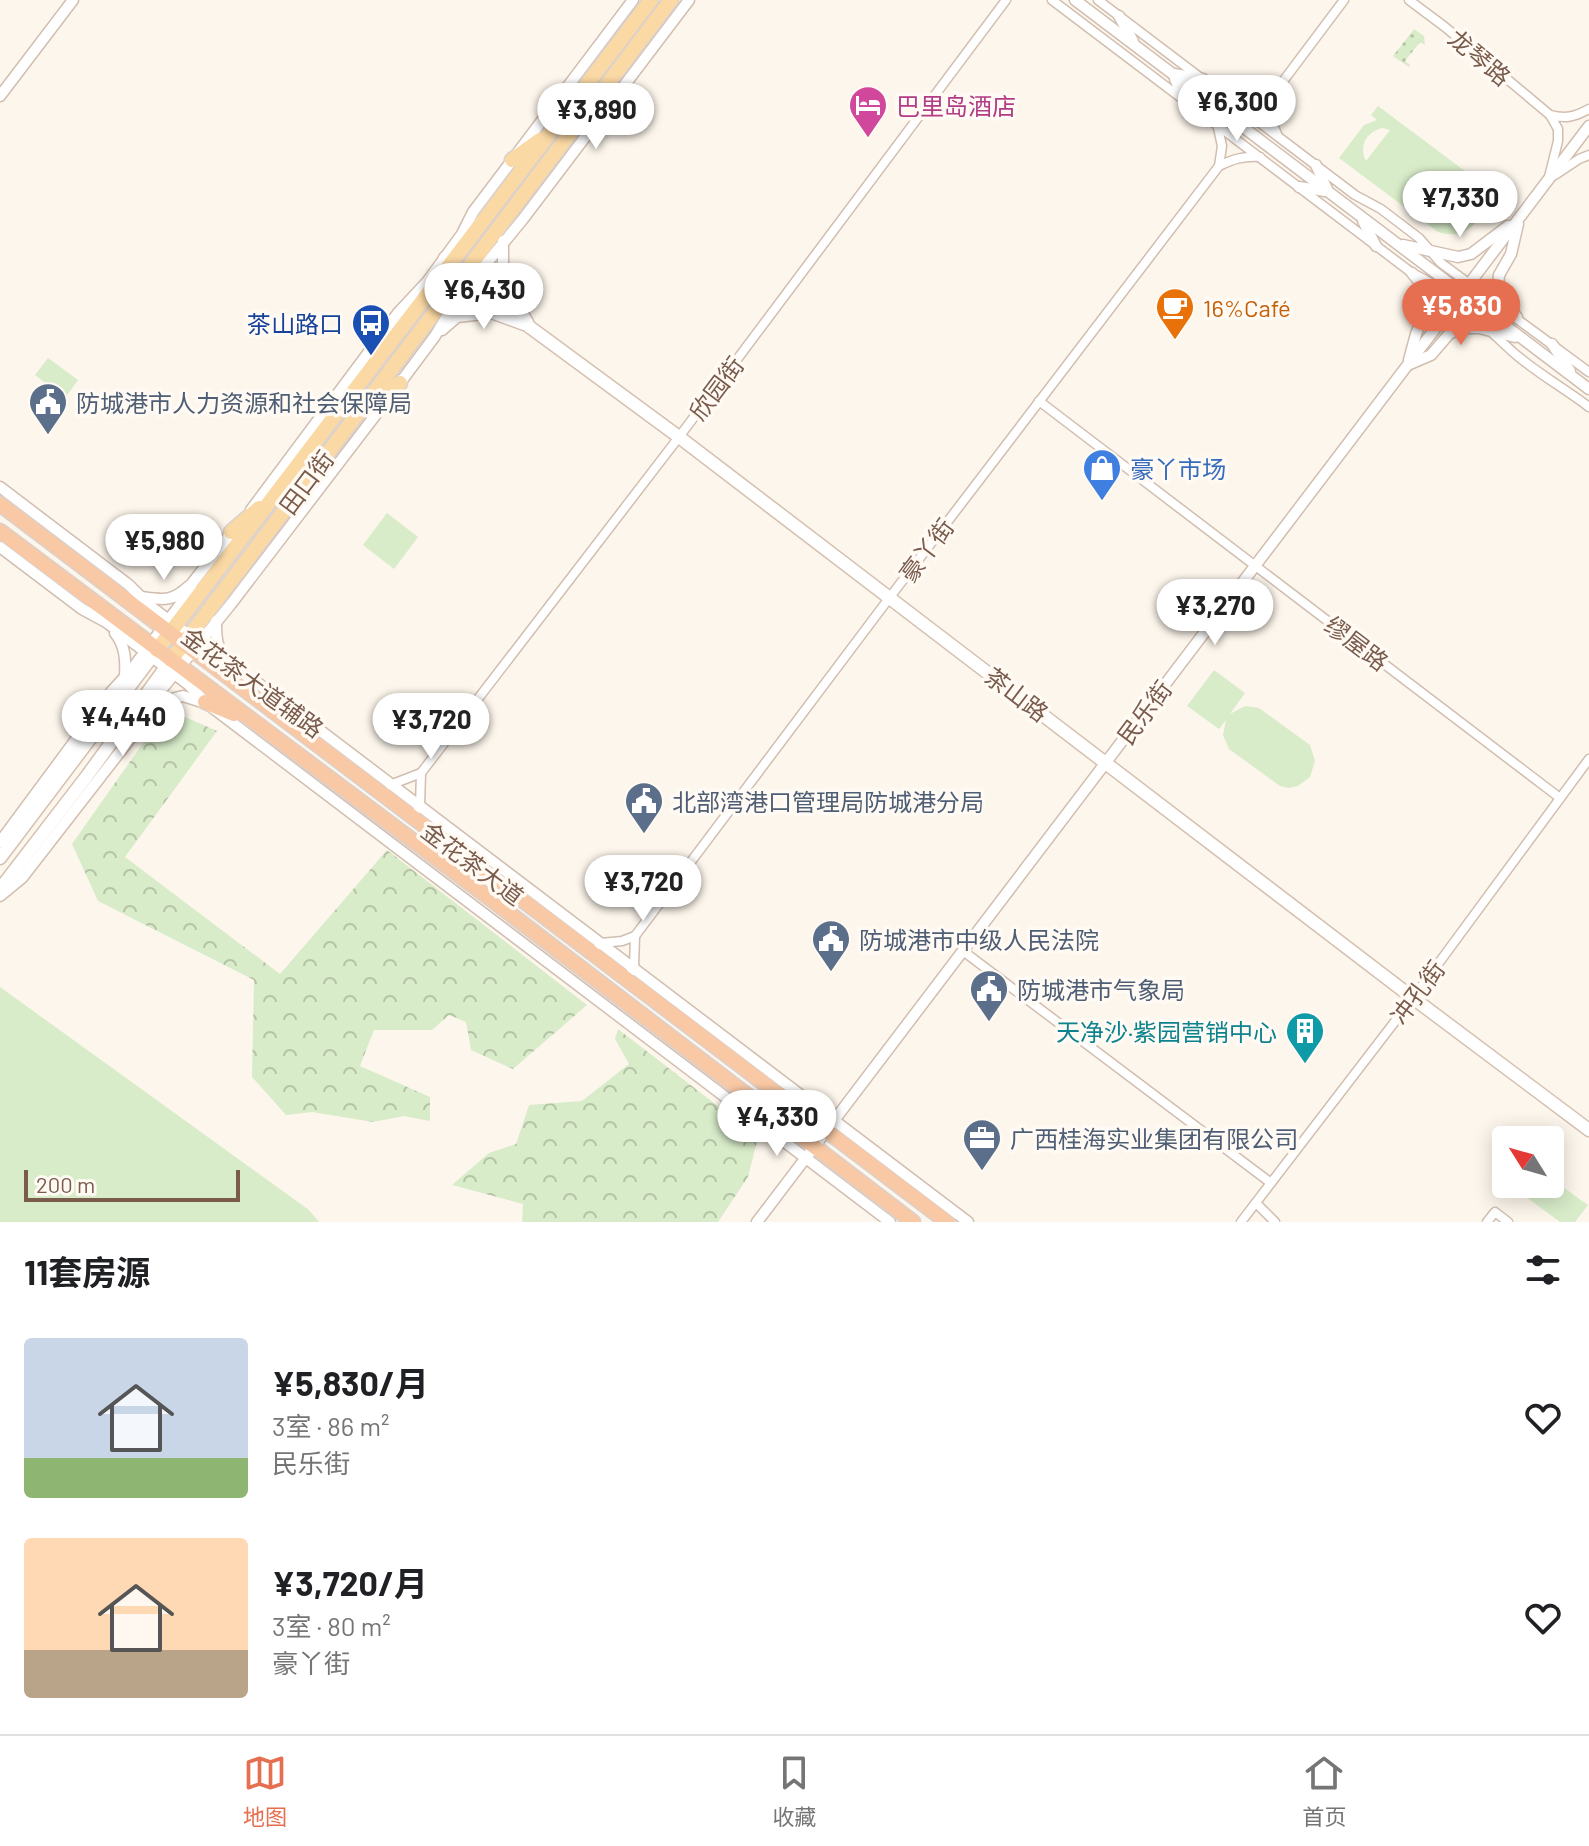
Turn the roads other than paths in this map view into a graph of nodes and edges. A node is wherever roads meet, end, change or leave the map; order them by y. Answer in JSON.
{"nodes":[{"id":1,"x":73,"y":0,"type":"edge"},
{"id":2,"x":633,"y":0,"type":"edge"},
{"id":3,"x":651,"y":0,"type":"edge"},
{"id":4,"x":671,"y":0,"type":"edge"},
{"id":5,"x":689,"y":0,"type":"edge"},
{"id":6,"x":1006,"y":0,"type":"edge"},
{"id":7,"x":1052,"y":0,"type":"edge"},
{"id":8,"x":1075,"y":0,"type":"edge"},
{"id":9,"x":1098,"y":0,"type":"edge"},
{"id":10,"x":1344,"y":0,"type":"edge"},
{"id":11,"x":1409,"y":0,"type":"edge"},
{"id":12,"x":1119,"y":16,"type":"junction"},
{"id":13,"x":1136,"y":46,"type":"junction"},
{"id":14,"x":1172,"y":73,"type":"junction"},
{"id":15,"x":1203,"y":79,"type":"junction"},
{"id":16,"x":1275,"y":92,"type":"junction"},
{"id":17,"x":0,"y":96,"type":"edge"},
{"id":18,"x":1186,"y":102,"type":"junction"},
{"id":19,"x":1234,"y":103,"type":"junction"},
{"id":20,"x":1589,"y":109,"type":"edge"},
{"id":21,"x":1550,"y":115,"type":"junction"},
{"id":22,"x":1216,"y":124,"type":"junction"},
{"id":23,"x":1589,"y":126,"type":"edge"},
{"id":24,"x":553,"y":130,"type":"junction"},
{"id":25,"x":1277,"y":136,"type":"junction"},
{"id":26,"x":1589,"y":155,"type":"edge"},
{"id":27,"x":1260,"y":157,"type":"junction"},
{"id":28,"x":512,"y":160,"type":"junction"},
{"id":29,"x":1316,"y":165,"type":"junction"},
{"id":30,"x":1219,"y":166,"type":"junction"},
{"id":31,"x":1548,"y":180,"type":"junction"},
{"id":32,"x":1299,"y":187,"type":"junction"},
{"id":33,"x":1327,"y":191,"type":"junction"},
{"id":34,"x":515,"y":207,"type":"junction"},
{"id":35,"x":1360,"y":216,"type":"junction"},
{"id":36,"x":1519,"y":218,"type":"junction"},
{"id":37,"x":503,"y":241,"type":"junction"},
{"id":38,"x":1397,"y":244,"type":"junction"},
{"id":39,"x":1376,"y":246,"type":"junction"},
{"id":40,"x":1432,"y":252,"type":"junction"},
{"id":41,"x":448,"y":261,"type":"junction"},
{"id":42,"x":1412,"y":273,"type":"junction"},
{"id":43,"x":468,"y":277,"type":"junction"},
{"id":44,"x":1462,"y":293,"type":"junction"},
{"id":45,"x":1517,"y":317,"type":"junction"},
{"id":46,"x":531,"y":328,"type":"junction"},
{"id":47,"x":1493,"y":331,"type":"junction"},
{"id":48,"x":435,"y":336,"type":"junction"},
{"id":49,"x":1523,"y":339,"type":"junction"},
{"id":50,"x":1552,"y":344,"type":"junction"},
{"id":51,"x":1408,"y":365,"type":"junction"},
{"id":52,"x":1589,"y":372,"type":"edge"},
{"id":53,"x":1575,"y":379,"type":"junction"},
{"id":54,"x":400,"y":383,"type":"junction"},
{"id":55,"x":1589,"y":389,"type":"edge"},
{"id":56,"x":1039,"y":401,"type":"junction"},
{"id":57,"x":1589,"y":407,"type":"edge"},
{"id":58,"x":359,"y":412,"type":"junction"},
{"id":59,"x":679,"y":437,"type":"junction"},
{"id":60,"x":283,"y":486,"type":"junction"},
{"id":61,"x":0,"y":487,"type":"edge"},
{"id":62,"x":0,"y":504,"type":"edge"},
{"id":63,"x":0,"y":531,"type":"edge"},
{"id":64,"x":231,"y":532,"type":"junction"},
{"id":65,"x":0,"y":547,"type":"edge"},
{"id":66,"x":1255,"y":566,"type":"junction"},
{"id":67,"x":231,"y":581,"type":"junction"},
{"id":68,"x":193,"y":582,"type":"junction"},
{"id":69,"x":108,"y":586,"type":"junction"},
{"id":70,"x":140,"y":596,"type":"junction"},
{"id":71,"x":890,"y":597,"type":"junction"},
{"id":72,"x":216,"y":621,"type":"junction"},
{"id":73,"x":106,"y":622,"type":"junction"},
{"id":74,"x":169,"y":627,"type":"junction"},
{"id":75,"x":191,"y":643,"type":"junction"},
{"id":76,"x":151,"y":651,"type":"junction"},
{"id":77,"x":173,"y":667,"type":"junction"},
{"id":78,"x":239,"y":673,"type":"junction"},
{"id":79,"x":125,"y":676,"type":"junction"},
{"id":80,"x":155,"y":702,"type":"junction"},
{"id":81,"x":205,"y":702,"type":"junction"},
{"id":82,"x":115,"y":707,"type":"junction"},
{"id":83,"x":270,"y":709,"type":"junction"},
{"id":84,"x":130,"y":718,"type":"junction"},
{"id":85,"x":254,"y":722,"type":"junction"},
{"id":86,"x":1589,"y":759,"type":"edge"},
{"id":87,"x":1106,"y":763,"type":"junction"},
{"id":88,"x":421,"y":773,"type":"junction"},
{"id":89,"x":91,"y":780,"type":"junction"},
{"id":90,"x":387,"y":789,"type":"junction"},
{"id":91,"x":1560,"y":798,"type":"junction"},
{"id":92,"x":416,"y":811,"type":"junction"},
{"id":93,"x":13,"y":833,"type":"junction"},
{"id":94,"x":396,"y":838,"type":"junction"},
{"id":95,"x":0,"y":842,"type":"edge"},
{"id":96,"x":0,"y":858,"type":"edge"},
{"id":97,"x":0,"y":889,"type":"edge"},
{"id":98,"x":0,"y":896,"type":"edge"},
{"id":99,"x":492,"y":900,"type":"junction"},
{"id":100,"x":482,"y":913,"type":"junction"},
{"id":101,"x":635,"y":936,"type":"junction"},
{"id":102,"x":597,"y":949,"type":"junction"},
{"id":103,"x":963,"y":951,"type":"junction"},
{"id":104,"x":630,"y":974,"type":"junction"},
{"id":105,"x":1413,"y":998,"type":"junction"},
{"id":106,"x":609,"y":1000,"type":"junction"},
{"id":107,"x":831,"y":1125,"type":"junction"},
{"id":108,"x":1589,"y":1130,"type":"edge"},
{"id":109,"x":810,"y":1153,"type":"junction"},
{"id":110,"x":1271,"y":1183,"type":"junction"},
{"id":111,"x":1256,"y":1203,"type":"junction"},
{"id":112,"x":757,"y":1222,"type":"edge"},
{"id":113,"x":890,"y":1222,"type":"edge"},
{"id":114,"x":913,"y":1222,"type":"edge"},
{"id":115,"x":947,"y":1222,"type":"edge"},
{"id":116,"x":968,"y":1222,"type":"edge"},
{"id":117,"x":1241,"y":1222,"type":"edge"},
{"id":118,"x":1275,"y":1222,"type":"edge"},
{"id":119,"x":1487,"y":1222,"type":"edge"},
{"id":120,"x":1508,"y":1222,"type":"edge"}],
"edges":[{"from":1,"to":17,"type":"street"},
{"from":2,"to":28,"type":"street"},
{"from":3,"to":24,"type":"main road","name":"田口街"},
{"from":4,"to":34,"type":"main road","name":"田口街"},
{"from":5,"to":37,"type":"street"},
{"from":6,"to":59,"type":"street","name":"欣园街"},
{"from":7,"to":18,"type":"street"},
{"from":8,"to":13,"type":"street"},
{"from":9,"to":12,"type":"street"},
{"from":10,"to":16,"type":"street"},
{"from":11,"to":21,"type":"street","name":"龙琴路"},
{"from":12,"to":13,"type":"street"},
{"from":12,"to":15,"type":"street"},
{"from":13,"to":14,"type":"street"},
{"from":14,"to":15,"type":"street"},
{"from":14,"to":18,"type":"street"},
{"from":14,"to":33,"type":"street"},
{"from":15,"to":19,"type":"street"},
{"from":16,"to":19,"type":"street"},
{"from":16,"to":25,"type":"street"},
{"from":18,"to":22,"type":"street"},
{"from":19,"to":25,"type":"street"},
{"from":20,"to":21,"type":"street"},
{"from":21,"to":31,"type":"street"},
{"from":22,"to":27,"type":"street"},
{"from":22,"to":30,"type":"street"},
{"from":23,"to":31,"type":"street","name":"民乐街"},
{"from":24,"to":28,"type":"main road"},
{"from":24,"to":41,"type":"main road","name":"田口街"},
{"from":25,"to":29,"type":"street"},
{"from":26,"to":31,"type":"street"},
{"from":27,"to":30,"type":"street"},
{"from":27,"to":32,"type":"street"},
{"from":28,"to":41,"type":"street"},
{"from":29,"to":33,"type":"street"},
{"from":29,"to":40,"type":"street"},
{"from":30,"to":56,"type":"street","name":"豪丫街"},
{"from":31,"to":36,"type":"street","name":"民乐街"},
{"from":32,"to":33,"type":"street"},
{"from":32,"to":39,"type":"street"},
{"from":33,"to":35,"type":"street"},
{"from":34,"to":37,"type":"street"},
{"from":34,"to":43,"type":"main road","name":"田口街"},
{"from":35,"to":38,"type":"street"},
{"from":35,"to":39,"type":"street"},
{"from":36,"to":40,"type":"street"},
{"from":36,"to":44,"type":"street","name":"民乐街"},
{"from":36,"to":45,"type":"street"},
{"from":37,"to":43,"type":"street"},
{"from":37,"to":46,"type":"street"},
{"from":38,"to":40,"type":"street"},
{"from":38,"to":44,"type":"street"},
{"from":39,"to":42,"type":"street"},
{"from":40,"to":44,"type":"street"},
{"from":41,"to":43,"type":"main road","name":"茶山路"},
{"from":41,"to":60,"type":"main road","name":"田口街"},
{"from":41,"to":64,"type":"street"},
{"from":42,"to":44,"type":"street"},
{"from":42,"to":51,"type":"street"},
{"from":43,"to":46,"type":"main road","name":"茶山路"},
{"from":43,"to":48,"type":"street"},
{"from":43,"to":58,"type":"main road","name":"田口街"},
{"from":44,"to":45,"type":"street"},
{"from":44,"to":47,"type":"street"},
{"from":44,"to":49,"type":"street"},
{"from":44,"to":51,"type":"street","name":"民乐街"},
{"from":45,"to":50,"type":"street"},
{"from":46,"to":48,"type":"street"},
{"from":46,"to":59,"type":"main road","name":"茶山路"},
{"from":47,"to":49,"type":"street"},
{"from":47,"to":51,"type":"street"},
{"from":47,"to":57,"type":"street"},
{"from":48,"to":54,"type":"street"},
{"from":49,"to":53,"type":"street"},
{"from":50,"to":52,"type":"street"},
{"from":50,"to":53,"type":"street"},
{"from":51,"to":66,"type":"street","name":"民乐街"},
{"from":53,"to":55,"type":"street"},
{"from":54,"to":58,"type":"main road"},
{"from":54,"to":72,"type":"street"},
{"from":56,"to":66,"type":"street","name":"缪屋路"},
{"from":56,"to":71,"type":"street","name":"豪丫街"},
{"from":58,"to":67,"type":"main road","name":"田口街"},
{"from":59,"to":71,"type":"main road","name":"茶山路"},
{"from":59,"to":88,"type":"street","name":"欣园街"},
{"from":60,"to":64,"type":"main road"},
{"from":60,"to":74,"type":"main road","name":"田口街"},
{"from":61,"to":70,"type":"street","name":"金花茶大道辅路"},
{"from":62,"to":69,"type":"highway","name":"金花茶大道"},
{"from":63,"to":76,"type":"highway","name":"金花茶大道"},
{"from":64,"to":68,"type":"street"},
{"from":65,"to":73,"type":"street","name":"金花茶大道辅路"},
{"from":66,"to":87,"type":"street","name":"民乐街"},
{"from":66,"to":91,"type":"street","name":"缪屋路"},
{"from":67,"to":72,"type":"main road"},
{"from":67,"to":75,"type":"main road","name":"田口街"},
{"from":68,"to":70,"type":"street"},
{"from":68,"to":74,"type":"street"},
{"from":69,"to":70,"type":"highway"},
{"from":69,"to":74,"type":"highway","name":"金花茶大道"},
{"from":70,"to":74,"type":"street","name":"金花茶大道辅路"},
{"from":71,"to":87,"type":"main road","name":"茶山路"},
{"from":71,"to":101,"type":"street","name":"豪丫街"},
{"from":72,"to":75,"type":"street"},
{"from":72,"to":78,"type":"street"},
{"from":73,"to":76,"type":"street","name":"金花茶大道辅路"},
{"from":73,"to":79,"type":"street"},
{"from":74,"to":75,"type":"highway","name":"金花茶大道"},
{"from":74,"to":76,"type":"main road","name":"田口街"},
{"from":75,"to":77,"type":"main road","name":"田口街"},
{"from":75,"to":78,"type":"street","name":"金花茶大道辅路"},
{"from":75,"to":83,"type":"highway","name":"金花茶大道"},
{"from":76,"to":77,"type":"highway","name":"金花茶大道"},
{"from":76,"to":79,"type":"street"},
{"from":76,"to":82,"type":"main road","name":"田口街"},
{"from":77,"to":80,"type":"street"},
{"from":77,"to":81,"type":"street","name":"金花茶大道辅路"},
{"from":77,"to":84,"type":"main road","name":"田口街"},
{"from":77,"to":85,"type":"highway","name":"金花茶大道"},
{"from":78,"to":83,"type":"highway"},
{"from":78,"to":90,"type":"street","name":"金花茶大道辅路"},
{"from":79,"to":82,"type":"main road"},
{"from":79,"to":93,"type":"street"},
{"from":80,"to":81,"type":"street"},
{"from":80,"to":84,"type":"street"},
{"from":80,"to":89,"type":"street"},
{"from":81,"to":85,"type":"highway"},
{"from":81,"to":94,"type":"street","name":"金花茶大道辅路"},
{"from":82,"to":93,"type":"main road","name":"田口街"},
{"from":83,"to":90,"type":"highway","name":"金花茶大道"},
{"from":84,"to":89,"type":"main road","name":"田口街"},
{"from":85,"to":94,"type":"highway","name":"金花茶大道"},
{"from":86,"to":91,"type":"street","name":"冲孔街"},
{"from":87,"to":103,"type":"street","name":"民乐街"},
{"from":87,"to":105,"type":"main road","name":"茶山路"},
{"from":88,"to":90,"type":"street"},
{"from":88,"to":92,"type":"street"},
{"from":89,"to":97,"type":"main road","name":"田口街"},
{"from":89,"to":98,"type":"street"},
{"from":90,"to":92,"type":"highway","name":"金花茶大道"},
{"from":91,"to":105,"type":"street","name":"冲孔街"},
{"from":92,"to":102,"type":"highway","name":"金花茶大道"},
{"from":93,"to":95,"type":"street"},
{"from":93,"to":96,"type":"main road","name":"田口街"},
{"from":94,"to":99,"type":"highway","name":"金花茶大道"},
{"from":94,"to":100,"type":"street","name":"金花茶大道辅路"},
{"from":99,"to":100,"type":"highway"},
{"from":99,"to":106,"type":"highway","name":"金花茶大道"},
{"from":100,"to":106,"type":"street","name":"金花茶大道辅路"},
{"from":101,"to":102,"type":"street"},
{"from":101,"to":104,"type":"street"},
{"from":102,"to":104,"type":"highway","name":"金花茶大道"},
{"from":103,"to":107,"type":"street","name":"民乐街"},
{"from":103,"to":110,"type":"street"},
{"from":104,"to":107,"type":"highway","name":"金花茶大道"},
{"from":105,"to":108,"type":"main road","name":"茶山路"},
{"from":105,"to":110,"type":"street","name":"冲孔街"},
{"from":106,"to":109,"type":"highway","name":"金花茶大道"},
{"from":107,"to":109,"type":"street","name":"民乐街"},
{"from":107,"to":115,"type":"highway","name":"金花茶大道"},
{"from":107,"to":116,"type":"street"},
{"from":109,"to":112,"type":"street","name":"民乐街"},
{"from":109,"to":113,"type":"street"},
{"from":109,"to":114,"type":"highway","name":"金花茶大道"},
{"from":110,"to":111,"type":"street","name":"冲孔街"},
{"from":111,"to":117,"type":"street","name":"冲孔街"},
{"from":111,"to":118,"type":"street"},
{"from":119,"to":120,"type":"street"}]}
